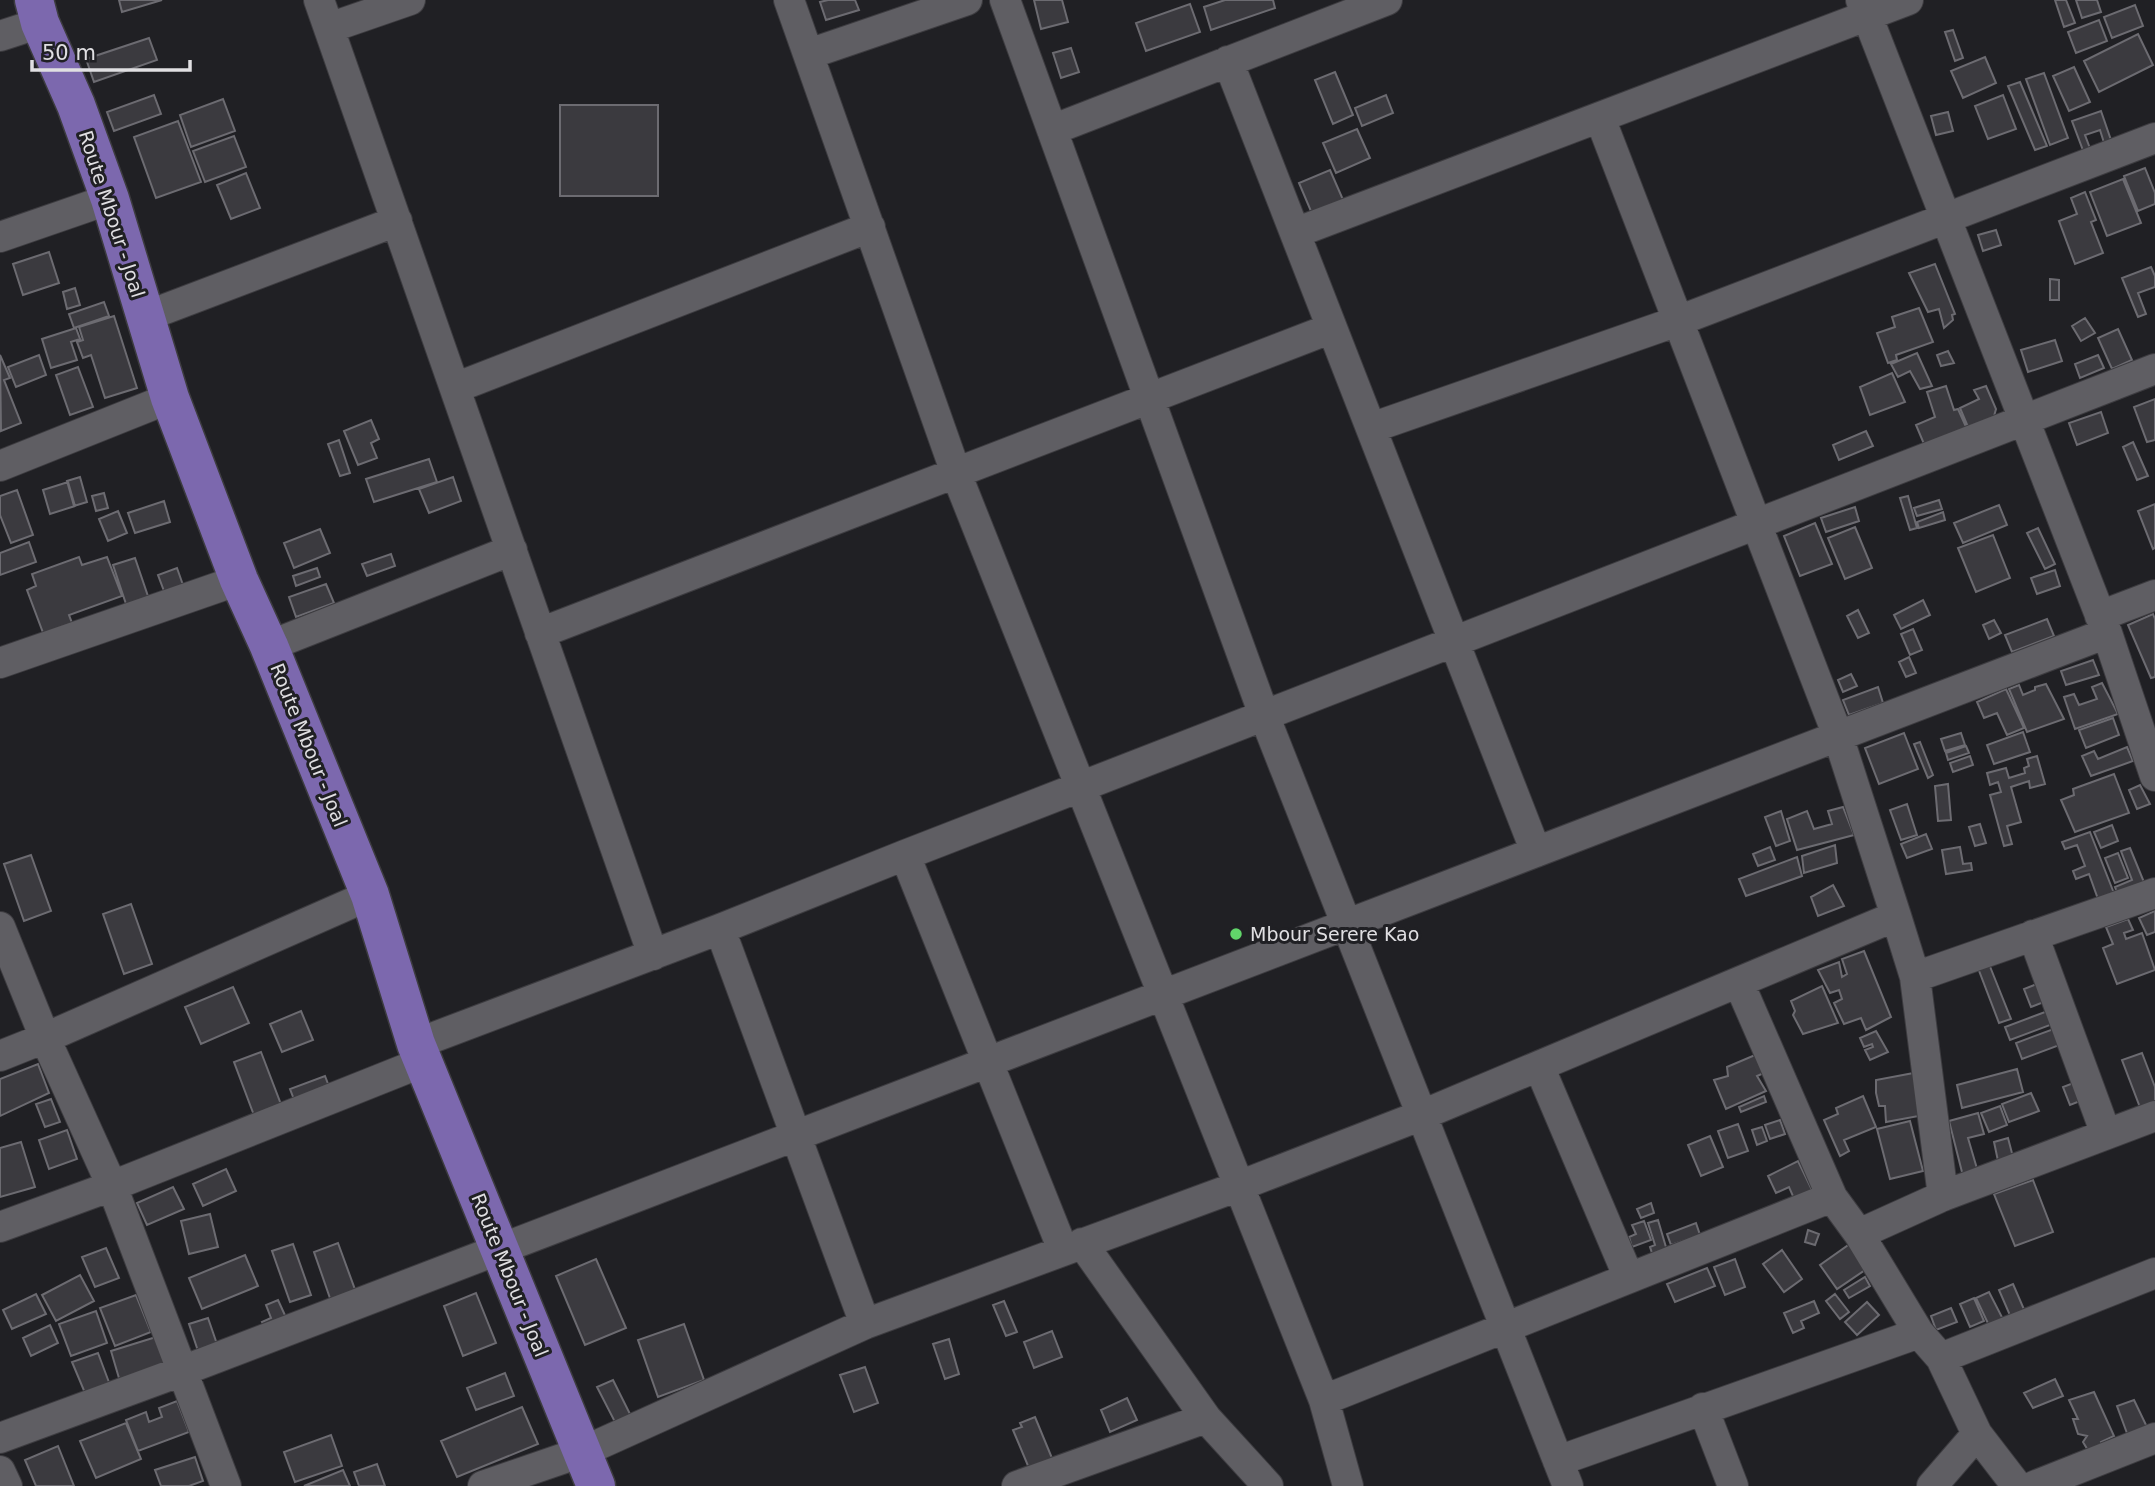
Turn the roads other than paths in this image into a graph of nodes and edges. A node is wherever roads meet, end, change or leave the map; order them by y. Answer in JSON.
{"nodes":[{"id":1,"x":319,"y":0,"type":"edge"},
{"id":2,"x":410,"y":0,"type":"edge"},
{"id":3,"x":789,"y":0,"type":"edge"},
{"id":4,"x":967,"y":0,"type":"edge"},
{"id":5,"x":1005,"y":0,"type":"edge"},
{"id":6,"x":1388,"y":0,"type":"edge"},
{"id":7,"x":1908,"y":0,"type":"edge"},
{"id":8,"x":1864,"y":8,"type":"edge"},
{"id":9,"x":37,"y":12,"type":"edge"},
{"id":10,"x":329,"y":28,"type":"junction"},
{"id":11,"x":0,"y":36,"type":"edge"},
{"id":12,"x":808,"y":54,"type":"junction"},
{"id":13,"x":1228,"y":61,"type":"junction"},
{"id":14,"x":1600,"y":118,"type":"junction"},
{"id":15,"x":1052,"y":130,"type":"junction"},
{"id":16,"x":2155,"y":138,"type":"edge"},
{"id":17,"x":110,"y":199,"type":"junction"},
{"id":18,"x":1945,"y":217,"type":"junction"},
{"id":19,"x":397,"y":221,"type":"junction"},
{"id":20,"x":870,"y":227,"type":"junction"},
{"id":21,"x":1295,"y":233,"type":"junction"},
{"id":22,"x":0,"y":237,"type":"edge"},
{"id":23,"x":144,"y":317,"type":"junction"},
{"id":24,"x":1678,"y":321,"type":"junction"},
{"id":25,"x":1332,"y":328,"type":"junction"},
{"id":26,"x":2155,"y":369,"type":"edge"},
{"id":27,"x":455,"y":388,"type":"junction"},
{"id":28,"x":170,"y":398,"type":"junction"},
{"id":29,"x":1149,"y":398,"type":"junction"},
{"id":30,"x":2024,"y":420,"type":"junction"},
{"id":31,"x":1371,"y":428,"type":"junction"},
{"id":32,"x":0,"y":466,"type":"edge"},
{"id":33,"x":956,"y":472,"type":"junction"},
{"id":34,"x":1757,"y":524,"type":"junction"},
{"id":35,"x":512,"y":550,"type":"junction"},
{"id":36,"x":239,"y":580,"type":"junction"},
{"id":37,"x":2155,"y":595,"type":"edge"},
{"id":38,"x":2103,"y":624,"type":"junction"},
{"id":39,"x":540,"y":633,"type":"junction"},
{"id":40,"x":1454,"y":641,"type":"junction"},
{"id":41,"x":269,"y":646,"type":"junction"},
{"id":42,"x":0,"y":663,"type":"edge"},
{"id":43,"x":1264,"y":715,"type":"junction"},
{"id":44,"x":1838,"y":736,"type":"junction"},
{"id":45,"x":2155,"y":776,"type":"edge"},
{"id":46,"x":1081,"y":787,"type":"junction"},
{"id":47,"x":1536,"y":852,"type":"junction"},
{"id":48,"x":905,"y":855,"type":"junction"},
{"id":49,"x":2155,"y":893,"type":"edge"},
{"id":50,"x":370,"y":895,"type":"junction"},
{"id":51,"x":1896,"y":916,"type":"junction"},
{"id":52,"x":1346,"y":924,"type":"junction"},
{"id":53,"x":0,"y":927,"type":"edge"},
{"id":54,"x":720,"y":929,"type":"junction"},
{"id":55,"x":2033,"y":935,"type":"junction"},
{"id":56,"x":653,"y":955,"type":"junction"},
{"id":57,"x":1915,"y":977,"type":"junction"},
{"id":58,"x":1739,"y":983,"type":"junction"},
{"id":59,"x":1163,"y":995,"type":"junction"},
{"id":60,"x":45,"y":1038,"type":"junction"},
{"id":61,"x":420,"y":1053,"type":"junction"},
{"id":62,"x":0,"y":1056,"type":"edge"},
{"id":63,"x":988,"y":1062,"type":"junction"},
{"id":64,"x":1539,"y":1066,"type":"junction"},
{"id":65,"x":1422,"y":1115,"type":"junction"},
{"id":66,"x":2155,"y":1115,"type":"edge"},
{"id":67,"x":2106,"y":1134,"type":"junction"},
{"id":68,"x":796,"y":1135,"type":"junction"},
{"id":69,"x":112,"y":1186,"type":"junction"},
{"id":70,"x":1239,"y":1186,"type":"junction"},
{"id":71,"x":1943,"y":1196,"type":"junction"},
{"id":72,"x":1832,"y":1197,"type":"junction"},
{"id":73,"x":0,"y":1227,"type":"edge"},
{"id":74,"x":1859,"y":1234,"type":"junction"},
{"id":75,"x":1072,"y":1247,"type":"junction"},
{"id":76,"x":500,"y":1249,"type":"junction"},
{"id":77,"x":2155,"y":1273,"type":"edge"},
{"id":78,"x":1629,"y":1278,"type":"junction"},
{"id":79,"x":865,"y":1324,"type":"junction"},
{"id":80,"x":1506,"y":1328,"type":"junction"},
{"id":81,"x":1919,"y":1333,"type":"junction"},
{"id":82,"x":1941,"y":1359,"type":"junction"},
{"id":83,"x":182,"y":1371,"type":"junction"},
{"id":84,"x":1324,"y":1400,"type":"junction"},
{"id":85,"x":1703,"y":1408,"type":"junction"},
{"id":86,"x":1206,"y":1418,"type":"junction"},
{"id":87,"x":1977,"y":1434,"type":"junction"},
{"id":88,"x":0,"y":1438,"type":"edge"},
{"id":89,"x":2155,"y":1438,"type":"edge"},
{"id":90,"x":589,"y":1469,"type":"edge"},
{"id":91,"x":0,"y":1471,"type":"edge"},
{"id":92,"x":1563,"y":1473,"type":"edge"},
{"id":93,"x":1034,"y":1483,"type":"edge"},
{"id":94,"x":6,"y":1486,"type":"edge"},
{"id":95,"x":226,"y":1486,"type":"edge"},
{"id":96,"x":483,"y":1486,"type":"edge"},
{"id":97,"x":1268,"y":1486,"type":"edge"},
{"id":98,"x":1349,"y":1486,"type":"edge"},
{"id":99,"x":1733,"y":1486,"type":"edge"},
{"id":100,"x":1931,"y":1486,"type":"edge"},
{"id":101,"x":2017,"y":1486,"type":"edge"},
{"id":102,"x":2034,"y":1486,"type":"edge"}],
"edges":[{"from":1,"to":10,"type":"street"},
{"from":2,"to":10,"type":"street"},
{"from":3,"to":12,"type":"street"},
{"from":4,"to":12,"type":"street"},
{"from":5,"to":15,"type":"street"},
{"from":6,"to":13,"type":"street"},
{"from":7,"to":8,"type":"street"},
{"from":8,"to":14,"type":"street"},
{"from":8,"to":18,"type":"street"},
{"from":9,"to":11,"type":"street"},
{"from":9,"to":17,"type":"main road","name":"Route Mbour - Joal"},
{"from":10,"to":19,"type":"street"},
{"from":12,"to":20,"type":"street"},
{"from":13,"to":15,"type":"street"},
{"from":13,"to":21,"type":"street"},
{"from":14,"to":21,"type":"street"},
{"from":14,"to":24,"type":"street"},
{"from":15,"to":29,"type":"street"},
{"from":16,"to":18,"type":"street"},
{"from":17,"to":22,"type":"street"},
{"from":17,"to":23,"type":"main road","name":"Route Mbour - Joal"},
{"from":18,"to":24,"type":"street"},
{"from":18,"to":30,"type":"street"},
{"from":19,"to":23,"type":"street"},
{"from":19,"to":27,"type":"street"},
{"from":20,"to":27,"type":"street"},
{"from":20,"to":33,"type":"street"},
{"from":21,"to":25,"type":"street"},
{"from":23,"to":28,"type":"main road","name":"Route Mbour - Joal"},
{"from":24,"to":31,"type":"street"},
{"from":24,"to":34,"type":"street"},
{"from":25,"to":29,"type":"street"},
{"from":25,"to":31,"type":"street"},
{"from":26,"to":30,"type":"street"},
{"from":27,"to":35,"type":"street"},
{"from":28,"to":32,"type":"street"},
{"from":28,"to":36,"type":"main road","name":"Route Mbour - Joal"},
{"from":29,"to":33,"type":"street"},
{"from":29,"to":43,"type":"street"},
{"from":30,"to":34,"type":"street"},
{"from":30,"to":38,"type":"street"},
{"from":31,"to":40,"type":"street"},
{"from":33,"to":39,"type":"street"},
{"from":33,"to":46,"type":"street"},
{"from":34,"to":40,"type":"street"},
{"from":34,"to":44,"type":"street"},
{"from":35,"to":39,"type":"street"},
{"from":35,"to":41,"type":"street"},
{"from":36,"to":41,"type":"main road","name":"Route Mbour - Joal"},
{"from":36,"to":42,"type":"street"},
{"from":37,"to":38,"type":"street"},
{"from":38,"to":44,"type":"street"},
{"from":38,"to":45,"type":"street"},
{"from":39,"to":56,"type":"street"},
{"from":40,"to":43,"type":"street"},
{"from":40,"to":47,"type":"street"},
{"from":41,"to":50,"type":"main road","name":"Route Mbour - Joal"},
{"from":43,"to":46,"type":"street"},
{"from":43,"to":52,"type":"street"},
{"from":44,"to":47,"type":"street"},
{"from":44,"to":51,"type":"street"},
{"from":46,"to":48,"type":"street"},
{"from":46,"to":59,"type":"street"},
{"from":47,"to":52,"type":"street"},
{"from":48,"to":54,"type":"street"},
{"from":48,"to":63,"type":"street"},
{"from":49,"to":55,"type":"street"},
{"from":50,"to":60,"type":"street"},
{"from":50,"to":61,"type":"main road","name":"Route Mbour - Joal"},
{"from":51,"to":57,"type":"street"},
{"from":51,"to":58,"type":"street"},
{"from":52,"to":59,"type":"street"},
{"from":52,"to":65,"type":"street"},
{"from":53,"to":60,"type":"street"},
{"from":54,"to":56,"type":"street"},
{"from":54,"to":68,"type":"street"},
{"from":55,"to":57,"type":"street"},
{"from":55,"to":67,"type":"street"},
{"from":56,"to":61,"type":"street"},
{"from":57,"to":71,"type":"street"},
{"from":58,"to":64,"type":"street"},
{"from":58,"to":72,"type":"street"},
{"from":59,"to":63,"type":"street"},
{"from":59,"to":70,"type":"street"},
{"from":60,"to":62,"type":"street"},
{"from":60,"to":69,"type":"street"},
{"from":61,"to":69,"type":"street"},
{"from":61,"to":76,"type":"main road","name":"Route Mbour - Joal"},
{"from":63,"to":68,"type":"street"},
{"from":63,"to":75,"type":"street"},
{"from":64,"to":65,"type":"street"},
{"from":64,"to":78,"type":"street"},
{"from":65,"to":70,"type":"street"},
{"from":65,"to":80,"type":"street"},
{"from":66,"to":67,"type":"street"},
{"from":67,"to":71,"type":"street"},
{"from":68,"to":76,"type":"street"},
{"from":68,"to":79,"type":"street"},
{"from":69,"to":73,"type":"street"},
{"from":69,"to":83,"type":"street"},
{"from":70,"to":75,"type":"street"},
{"from":70,"to":84,"type":"street"},
{"from":71,"to":74,"type":"street"},
{"from":72,"to":74,"type":"street"},
{"from":72,"to":78,"type":"street"},
{"from":74,"to":81,"type":"street"},
{"from":75,"to":79,"type":"street"},
{"from":75,"to":86,"type":"street"},
{"from":76,"to":83,"type":"street"},
{"from":76,"to":90,"type":"main road","name":"Route Mbour - Joal"},
{"from":77,"to":82,"type":"street"},
{"from":78,"to":80,"type":"street"},
{"from":79,"to":90,"type":"street"},
{"from":80,"to":84,"type":"street"},
{"from":80,"to":92,"type":"street"},
{"from":81,"to":82,"type":"street"},
{"from":81,"to":85,"type":"street"},
{"from":82,"to":87,"type":"street"},
{"from":83,"to":88,"type":"street"},
{"from":83,"to":95,"type":"street"},
{"from":84,"to":98,"type":"street"},
{"from":85,"to":92,"type":"street"},
{"from":85,"to":99,"type":"street"},
{"from":86,"to":93,"type":"street"},
{"from":86,"to":97,"type":"street"},
{"from":87,"to":100,"type":"street"},
{"from":87,"to":101,"type":"street"},
{"from":89,"to":102,"type":"street"},
{"from":90,"to":96,"type":"street"},
{"from":91,"to":94,"type":"street"}]}
